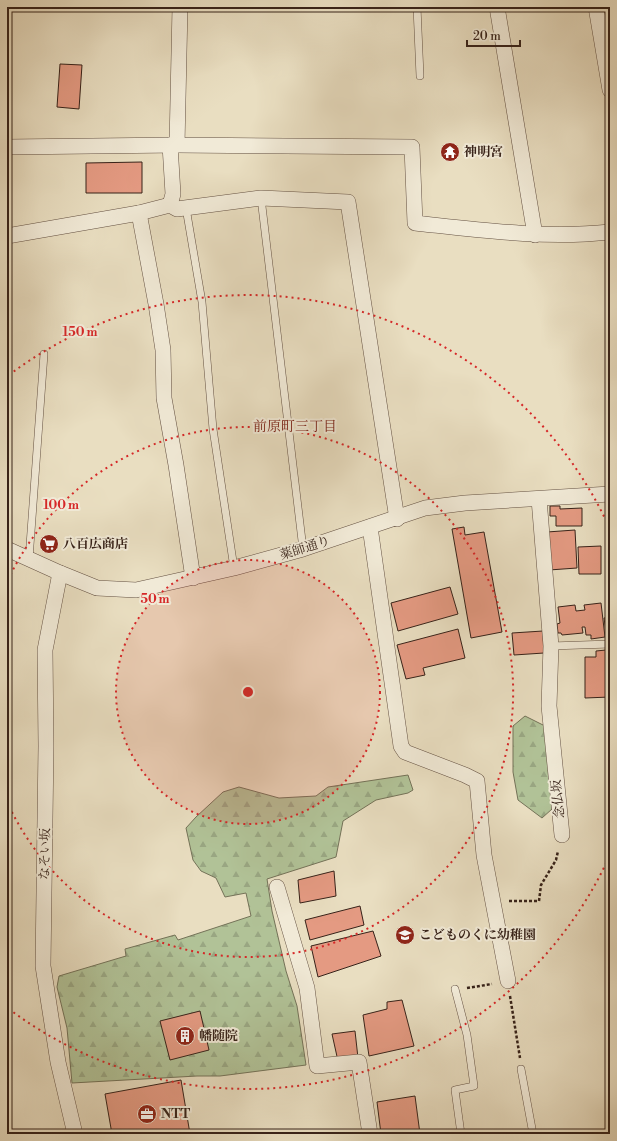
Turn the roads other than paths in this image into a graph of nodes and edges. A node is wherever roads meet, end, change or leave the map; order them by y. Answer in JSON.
{"nodes":[{"id":1,"x":180,"y":7,"type":"edge"},
{"id":2,"x":417,"y":7,"type":"edge"},
{"id":3,"x":497,"y":7,"type":"edge"},
{"id":4,"x":596,"y":7,"type":"edge"},
{"id":5,"x":420,"y":76,"type":"dead end"},
{"id":6,"x":610,"y":90,"type":"edge"},
{"id":7,"x":174,"y":145,"type":"junction"},
{"id":8,"x":7,"y":147,"type":"edge"},
{"id":9,"x":261,"y":198,"type":"junction"},
{"id":10,"x":170,"y":205,"type":"junction"},
{"id":11,"x":186,"y":208,"type":"junction"},
{"id":12,"x":139,"y":213,"type":"junction"},
{"id":13,"x":610,"y":232,"type":"edge"},
{"id":14,"x":535,"y":235,"type":"junction"},
{"id":15,"x":7,"y":236,"type":"edge"},
{"id":16,"x":44,"y":354,"type":"dead end"},
{"id":17,"x":610,"y":494,"type":"edge"},
{"id":18,"x":539,"y":499,"type":"junction"},
{"id":19,"x":397,"y":518,"type":"junction"},
{"id":20,"x":370,"y":527,"type":"junction"},
{"id":21,"x":7,"y":549,"type":"edge"},
{"id":22,"x":303,"y":549,"type":"junction"},
{"id":23,"x":29,"y":559,"type":"junction"},
{"id":24,"x":234,"y":568,"type":"junction"},
{"id":25,"x":60,"y":573,"type":"junction"},
{"id":26,"x":193,"y":578,"type":"junction"},
{"id":27,"x":610,"y":644,"type":"edge"},
{"id":28,"x":551,"y":646,"type":"junction"},
{"id":29,"x":562,"y":835,"type":"road end"},
{"id":30,"x":277,"y":887,"type":"dead end"},
{"id":31,"x":508,"y":981,"type":"road end"},
{"id":32,"x":455,"y":990,"type":"road end"},
{"id":33,"x":522,"y":1068,"type":"road end"},
{"id":34,"x":75,"y":1134,"type":"edge"},
{"id":35,"x":370,"y":1134,"type":"edge"},
{"id":36,"x":461,"y":1134,"type":"edge"},
{"id":37,"x":533,"y":1134,"type":"edge"}],
"edges":[{"from":1,"to":7,"type":"street"},
{"from":2,"to":5,"type":"lane"},
{"from":3,"to":14,"type":"street"},
{"from":4,"to":6,"type":"street"},
{"from":7,"to":8,"type":"street"},
{"from":7,"to":10,"type":"street"},
{"from":7,"to":14,"type":"street"},
{"from":9,"to":11,"type":"street"},
{"from":9,"to":19,"type":"street"},
{"from":9,"to":22,"type":"lane"},
{"from":10,"to":11,"type":"street"},
{"from":10,"to":12,"type":"street"},
{"from":11,"to":24,"type":"lane"},
{"from":12,"to":15,"type":"street"},
{"from":12,"to":26,"type":"street"},
{"from":13,"to":14,"type":"street"},
{"from":16,"to":23,"type":"lane"},
{"from":17,"to":18,"type":"street","name":"薬師通り"},
{"from":18,"to":19,"type":"street","name":"薬師通り"},
{"from":18,"to":28,"type":"street","name":"念仏坂"},
{"from":19,"to":20,"type":"street","name":"薬師通り"},
{"from":20,"to":22,"type":"street","name":"薬師通り"},
{"from":20,"to":31,"type":"street"},
{"from":21,"to":23,"type":"street","name":"薬師通り"},
{"from":22,"to":24,"type":"street","name":"薬師通り"},
{"from":23,"to":25,"type":"street","name":"薬師通り"},
{"from":24,"to":26,"type":"street","name":"薬師通り"},
{"from":25,"to":26,"type":"street","name":"薬師通り"},
{"from":25,"to":34,"type":"street","name":"なそい坂"},
{"from":27,"to":28,"type":"lane"},
{"from":28,"to":29,"type":"street","name":"念仏坂"},
{"from":30,"to":35,"type":"street"},
{"from":32,"to":36,"type":"lane"},
{"from":33,"to":37,"type":"lane"}]}
